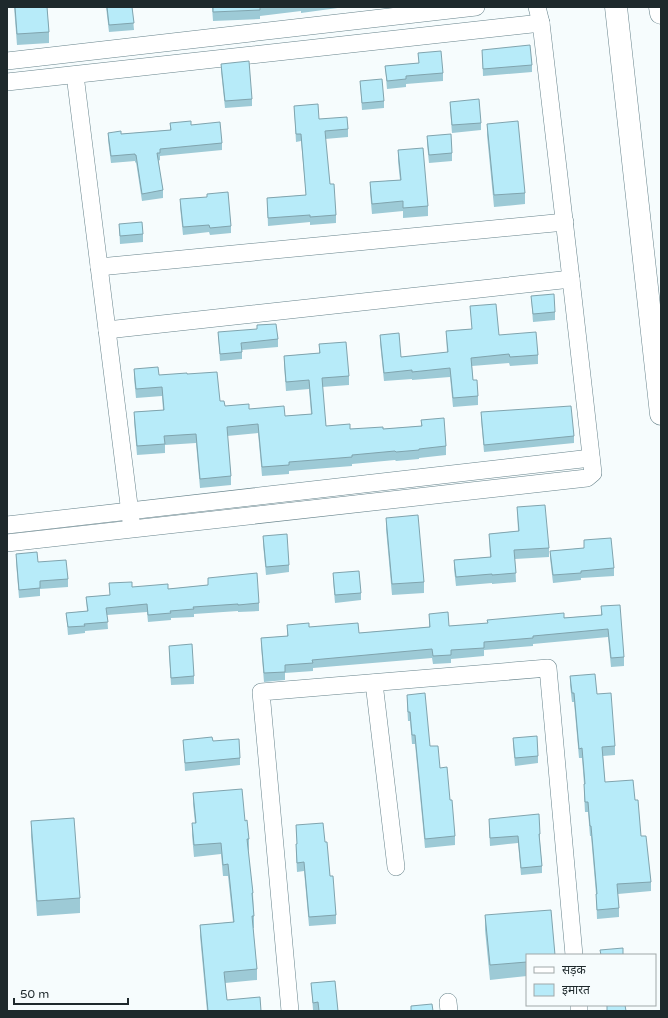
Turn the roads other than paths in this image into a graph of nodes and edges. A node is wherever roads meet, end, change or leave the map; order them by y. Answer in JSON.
{"nodes":[{"id":1,"x":476,"y":7,"type":"edge"},
{"id":2,"x":616,"y":7,"type":"edge"},
{"id":3,"x":660,"y":7,"type":"edge"},
{"id":4,"x":661,"y":13,"type":"edge"},
{"id":5,"x":539,"y":15,"type":"edge"},
{"id":6,"x":7,"y":61,"type":"edge"},
{"id":7,"x":75,"y":75,"type":"junction"},
{"id":8,"x":7,"y":82,"type":"edge"},
{"id":9,"x":565,"y":222,"type":"junction"},
{"id":10,"x":99,"y":267,"type":"junction"},
{"id":11,"x":571,"y":279,"type":"junction"},
{"id":12,"x":107,"y":330,"type":"junction"},
{"id":13,"x":661,"y":414,"type":"edge"},
{"id":14,"x":591,"y":458,"type":"junction"},
{"id":15,"x":416,"y":478,"type":"junction"},
{"id":16,"x":419,"y":497,"type":"junction"},
{"id":17,"x":130,"y":511,"type":"junction"},
{"id":18,"x":7,"y":525,"type":"edge"},
{"id":19,"x":132,"y":529,"type":"junction"},
{"id":20,"x":7,"y":543,"type":"edge"},
{"id":21,"x":374,"y":683,"type":"junction"},
{"id":22,"x":396,"y":867,"type":"dead end"},
{"id":23,"x":574,"y":954,"type":"edge"},
{"id":24,"x":290,"y":1011,"type":"edge"}],
"edges":[{"from":1,"to":6,"type":"street"},
{"from":2,"to":13,"type":"street"},
{"from":3,"to":4,"type":"street"},
{"from":5,"to":7,"type":"street"},
{"from":5,"to":9,"type":"street"},
{"from":7,"to":8,"type":"street"},
{"from":7,"to":10,"type":"street"},
{"from":9,"to":10,"type":"street"},
{"from":9,"to":11,"type":"street"},
{"from":10,"to":12,"type":"street"},
{"from":11,"to":12,"type":"street"},
{"from":11,"to":14,"type":"street"},
{"from":12,"to":17,"type":"street"},
{"from":14,"to":15,"type":"street"},
{"from":14,"to":16,"type":"street"},
{"from":15,"to":16,"type":"street"},
{"from":15,"to":17,"type":"street"},
{"from":16,"to":19,"type":"street"},
{"from":17,"to":18,"type":"street"},
{"from":17,"to":19,"type":"street"},
{"from":19,"to":20,"type":"street"},
{"from":21,"to":22,"type":"street"},
{"from":21,"to":23,"type":"street"},
{"from":21,"to":24,"type":"street"}]}
